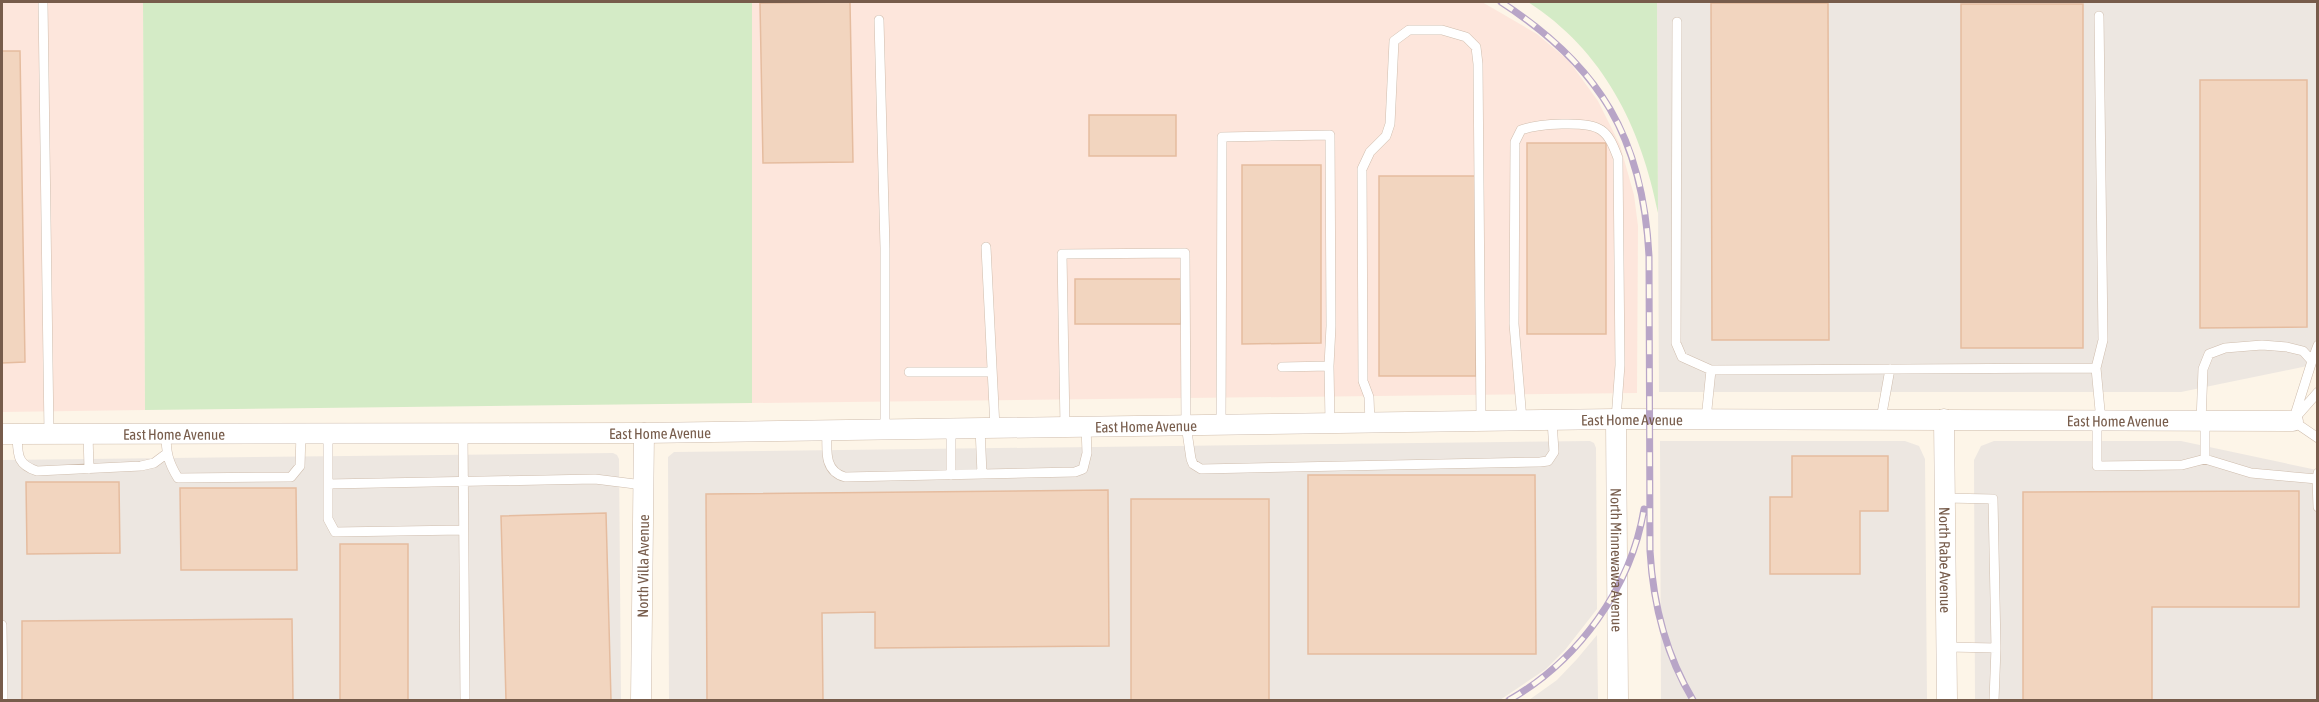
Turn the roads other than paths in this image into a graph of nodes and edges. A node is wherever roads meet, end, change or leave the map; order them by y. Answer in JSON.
{"nodes":[{"id":1,"x":43,"y":3,"type":"dead end"},
{"id":2,"x":2099,"y":16,"type":"dead end"},
{"id":3,"x":879,"y":20,"type":"dead end"},
{"id":4,"x":1677,"y":22,"type":"dead end"},
{"id":5,"x":986,"y":247,"type":"dead end"},
{"id":6,"x":2318,"y":345,"type":"edge"},
{"id":7,"x":2312,"y":361,"type":"junction"},
{"id":8,"x":1329,"y":366,"type":"junction"},
{"id":9,"x":1281,"y":367,"type":"dead end"},
{"id":10,"x":2096,"y":368,"type":"junction"},
{"id":11,"x":1890,"y":369,"type":"junction"},
{"id":12,"x":1711,"y":370,"type":"junction"},
{"id":13,"x":909,"y":372,"type":"dead end"},
{"id":14,"x":992,"y":372,"type":"junction"},
{"id":15,"x":2318,"y":392,"type":"edge"},
{"id":16,"x":1616,"y":419,"type":"junction"},
{"id":17,"x":1706,"y":419,"type":"junction"},
{"id":18,"x":1881,"y":419,"type":"junction"},
{"id":19,"x":1944,"y":419,"type":"junction"},
{"id":20,"x":1522,"y":420,"type":"junction"},
{"id":21,"x":1552,"y":420,"type":"junction"},
{"id":22,"x":1481,"y":421,"type":"junction"},
{"id":23,"x":2099,"y":421,"type":"junction"},
{"id":24,"x":2293,"y":421,"type":"junction"},
{"id":25,"x":2201,"y":422,"type":"junction"},
{"id":26,"x":1330,"y":423,"type":"junction"},
{"id":27,"x":1370,"y":423,"type":"junction"},
{"id":28,"x":1186,"y":425,"type":"junction"},
{"id":29,"x":1221,"y":425,"type":"junction"},
{"id":30,"x":1065,"y":427,"type":"junction"},
{"id":31,"x":1086,"y":427,"type":"junction"},
{"id":32,"x":987,"y":428,"type":"junction"},
{"id":33,"x":885,"y":429,"type":"junction"},
{"id":34,"x":951,"y":429,"type":"junction"},
{"id":35,"x":826,"y":430,"type":"junction"},
{"id":36,"x":463,"y":433,"type":"junction"},
{"id":37,"x":644,"y":433,"type":"junction"},
{"id":38,"x":9,"y":434,"type":"edge"},
{"id":39,"x":49,"y":434,"type":"junction"},
{"id":40,"x":88,"y":434,"type":"junction"},
{"id":41,"x":166,"y":434,"type":"junction"},
{"id":42,"x":301,"y":434,"type":"junction"},
{"id":43,"x":328,"y":434,"type":"junction"},
{"id":44,"x":2318,"y":438,"type":"edge"},
{"id":45,"x":166,"y":454,"type":"junction"},
{"id":46,"x":2205,"y":459,"type":"junction"},
{"id":47,"x":89,"y":469,"type":"junction"},
{"id":48,"x":2318,"y":473,"type":"edge"},
{"id":49,"x":982,"y":474,"type":"junction"},
{"id":50,"x":951,"y":475,"type":"junction"},
{"id":51,"x":2317,"y":479,"type":"edge"},
{"id":52,"x":463,"y":482,"type":"junction"},
{"id":53,"x":328,"y":484,"type":"junction"},
{"id":54,"x":643,"y":484,"type":"junction"},
{"id":55,"x":1945,"y":498,"type":"junction"},
{"id":56,"x":2318,"y":507,"type":"edge"},
{"id":57,"x":463,"y":530,"type":"junction"},
{"id":58,"x":2,"y":625,"type":"edge"},
{"id":59,"x":1947,"y":647,"type":"junction"},
{"id":60,"x":1996,"y":648,"type":"junction"},
{"id":61,"x":465,"y":698,"type":"dead end"},
{"id":62,"x":3,"y":700,"type":"edge"},
{"id":63,"x":641,"y":700,"type":"edge"},
{"id":64,"x":1618,"y":700,"type":"edge"},
{"id":65,"x":1947,"y":700,"type":"edge"},
{"id":66,"x":1994,"y":700,"type":"edge"}],
"edges":[{"from":1,"to":39,"type":"lane"},
{"from":2,"to":10,"type":"lane"},
{"from":3,"to":33,"type":"lane"},
{"from":4,"to":12,"type":"lane"},
{"from":5,"to":14,"type":"lane"},
{"from":6,"to":7,"type":"lane"},
{"from":7,"to":24,"type":"lane"},
{"from":7,"to":25,"type":"lane"},
{"from":8,"to":9,"type":"lane"},
{"from":8,"to":26,"type":"lane"},
{"from":8,"to":29,"type":"lane"},
{"from":10,"to":11,"type":"lane"},
{"from":10,"to":23,"type":"lane"},
{"from":11,"to":12,"type":"lane"},
{"from":11,"to":18,"type":"lane"},
{"from":12,"to":17,"type":"lane"},
{"from":13,"to":14,"type":"lane"},
{"from":14,"to":32,"type":"lane"},
{"from":15,"to":24,"type":"lane"},
{"from":16,"to":17,"type":"street","name":"East Home Avenue"},
{"from":16,"to":20,"type":"lane"},
{"from":16,"to":21,"type":"street","name":"East Home Avenue"},
{"from":16,"to":64,"type":"street","name":"North Minnewawa Avenue"},
{"from":17,"to":18,"type":"street","name":"East Home Avenue"},
{"from":18,"to":19,"type":"street","name":"East Home Avenue"},
{"from":19,"to":23,"type":"street","name":"East Home Avenue"},
{"from":19,"to":55,"type":"street","name":"North Rabe Avenue"},
{"from":20,"to":21,"type":"street","name":"East Home Avenue"},
{"from":20,"to":22,"type":"street","name":"East Home Avenue"},
{"from":21,"to":28,"type":"lane"},
{"from":22,"to":27,"type":"street","name":"East Home Avenue"},
{"from":22,"to":27,"type":"lane"},
{"from":23,"to":25,"type":"street","name":"East Home Avenue"},
{"from":23,"to":46,"type":"lane"},
{"from":24,"to":25,"type":"street","name":"East Home Avenue"},
{"from":24,"to":44,"type":"lane"},
{"from":25,"to":46,"type":"lane"},
{"from":26,"to":27,"type":"street","name":"East Home Avenue"},
{"from":26,"to":29,"type":"street","name":"East Home Avenue"},
{"from":28,"to":29,"type":"street","name":"East Home Avenue"},
{"from":28,"to":30,"type":"lane"},
{"from":28,"to":31,"type":"street","name":"East Home Avenue"},
{"from":30,"to":31,"type":"street","name":"East Home Avenue"},
{"from":30,"to":32,"type":"street","name":"East Home Avenue"},
{"from":31,"to":49,"type":"lane"},
{"from":32,"to":34,"type":"street","name":"East Home Avenue"},
{"from":32,"to":49,"type":"lane"},
{"from":33,"to":34,"type":"street","name":"East Home Avenue"},
{"from":33,"to":35,"type":"street","name":"East Home Avenue"},
{"from":34,"to":50,"type":"lane"},
{"from":35,"to":37,"type":"street","name":"East Home Avenue"},
{"from":35,"to":50,"type":"lane"},
{"from":36,"to":37,"type":"street","name":"East Home Avenue"},
{"from":36,"to":43,"type":"street","name":"East Home Avenue"},
{"from":36,"to":52,"type":"lane"},
{"from":37,"to":54,"type":"street","name":"North Villa Avenue"},
{"from":38,"to":39,"type":"street","name":"East Home Avenue"},
{"from":38,"to":47,"type":"lane"},
{"from":39,"to":40,"type":"street","name":"East Home Avenue"},
{"from":40,"to":41,"type":"street","name":"East Home Avenue"},
{"from":40,"to":47,"type":"lane"},
{"from":41,"to":42,"type":"street","name":"East Home Avenue"},
{"from":41,"to":45,"type":"lane"},
{"from":42,"to":43,"type":"street","name":"East Home Avenue"},
{"from":42,"to":45,"type":"lane"},
{"from":43,"to":53,"type":"lane"},
{"from":45,"to":47,"type":"lane"},
{"from":46,"to":51,"type":"lane"},
{"from":48,"to":51,"type":"lane"},
{"from":49,"to":50,"type":"lane"},
{"from":51,"to":56,"type":"lane"},
{"from":52,"to":53,"type":"lane"},
{"from":52,"to":54,"type":"lane"},
{"from":52,"to":57,"type":"lane"},
{"from":53,"to":57,"type":"lane"},
{"from":54,"to":63,"type":"street","name":"North Villa Avenue"},
{"from":55,"to":59,"type":"street","name":"North Rabe Avenue"},
{"from":55,"to":60,"type":"lane"},
{"from":57,"to":61,"type":"lane"},
{"from":58,"to":62,"type":"lane"},
{"from":59,"to":60,"type":"lane"},
{"from":59,"to":65,"type":"street","name":"North Rabe Avenue"},
{"from":60,"to":66,"type":"lane"}]}
